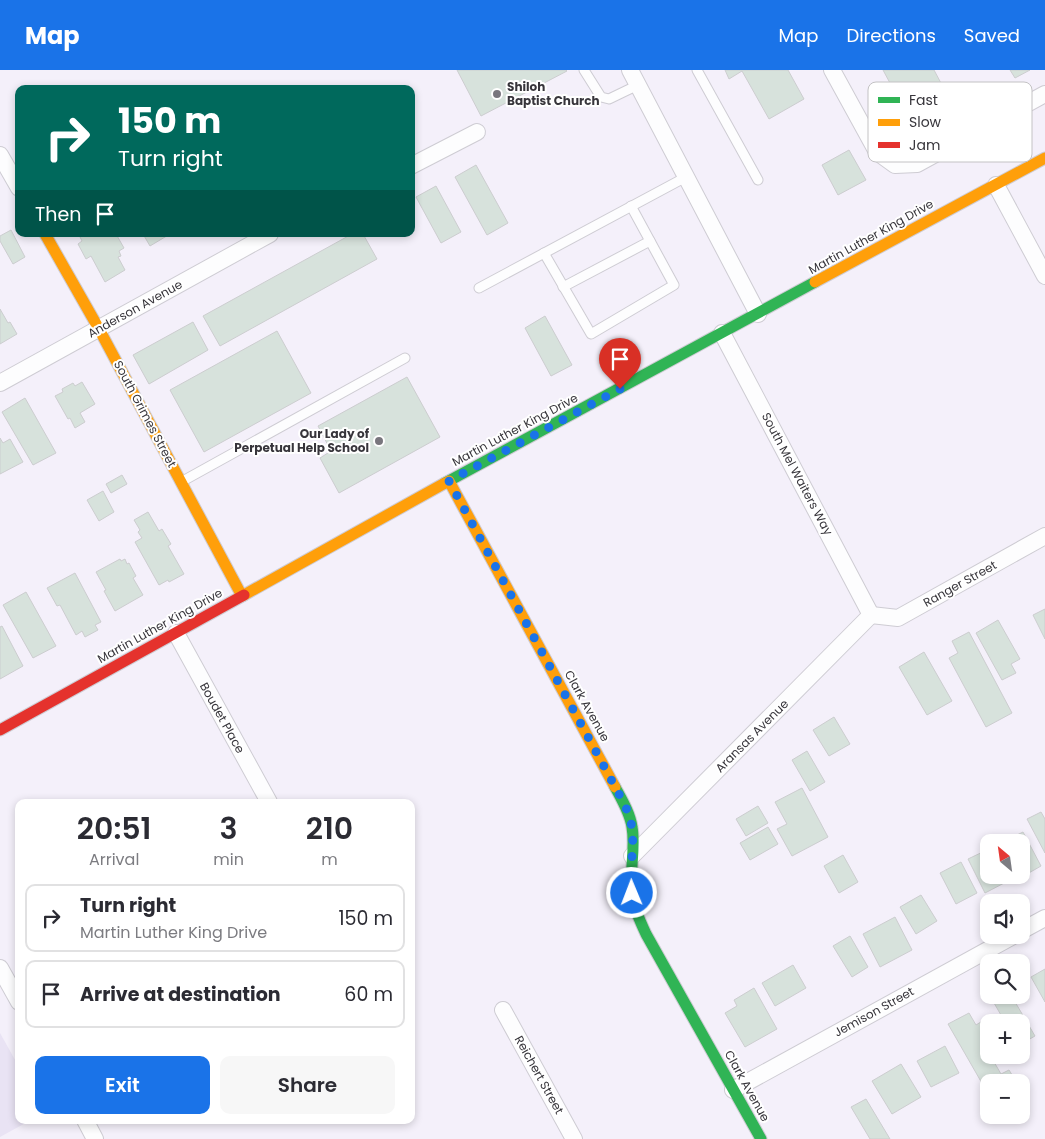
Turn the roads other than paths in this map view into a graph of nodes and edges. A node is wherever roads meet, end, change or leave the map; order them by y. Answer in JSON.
{"nodes":[{"id":1,"x":584,"y":70,"type":"edge"},
{"id":2,"x":630,"y":70,"type":"edge"},
{"id":3,"x":697,"y":70,"type":"edge"},
{"id":4,"x":832,"y":70,"type":"edge"},
{"id":5,"x":638,"y":85,"type":"junction"},
{"id":6,"x":1045,"y":94,"type":"edge"},
{"id":7,"x":1032,"y":101,"type":"edge"},
{"id":8,"x":477,"y":132,"type":"dead end"},
{"id":9,"x":868,"y":136,"type":"edge"},
{"id":10,"x":0,"y":155,"type":"edge"},
{"id":11,"x":1045,"y":158,"type":"edge"},
{"id":12,"x":891,"y":162,"type":"edge"},
{"id":13,"x":920,"y":162,"type":"edge"},
{"id":14,"x":415,"y":164,"type":"edge"},
{"id":15,"x":686,"y":177,"type":"junction"},
{"id":16,"x":758,"y":180,"type":"dead end"},
{"id":17,"x":15,"y":181,"type":"edge"},
{"id":18,"x":996,"y":185,"type":"junction"},
{"id":19,"x":631,"y":206,"type":"junction"},
{"id":20,"x":47,"y":237,"type":"edge"},
{"id":21,"x":265,"y":237,"type":"edge"},
{"id":22,"x":650,"y":241,"type":"junction"},
{"id":23,"x":544,"y":253,"type":"junction"},
{"id":24,"x":1045,"y":276,"type":"edge"},
{"id":25,"x":563,"y":287,"type":"junction"},
{"id":26,"x":479,"y":288,"type":"dead end"},
{"id":27,"x":758,"y":314,"type":"junction"},
{"id":28,"x":99,"y":329,"type":"junction"},
{"id":29,"x":722,"y":334,"type":"junction"},
{"id":30,"x":405,"y":358,"type":"dead end"},
{"id":31,"x":0,"y":383,"type":"edge"},
{"id":32,"x":449,"y":481,"type":"junction"},
{"id":33,"x":181,"y":482,"type":"junction"},
{"id":34,"x":1045,"y":536,"type":"edge"},
{"id":35,"x":242,"y":596,"type":"junction"},
{"id":36,"x":872,"y":615,"type":"junction"},
{"id":37,"x":176,"y":633,"type":"junction"},
{"id":38,"x":0,"y":730,"type":"edge"},
{"id":39,"x":267,"y":799,"type":"edge"},
{"id":40,"x":632,"y":856,"type":"junction"},
{"id":41,"x":1045,"y":918,"type":"edge"},
{"id":42,"x":1030,"y":926,"type":"edge"},
{"id":43,"x":999,"y":944,"type":"edge"},
{"id":44,"x":0,"y":968,"type":"edge"},
{"id":45,"x":15,"y":995,"type":"edge"},
{"id":46,"x":503,"y":1010,"type":"dead end"},
{"id":47,"x":734,"y":1090,"type":"junction"},
{"id":48,"x":87,"y":1124,"type":"edge"},
{"id":49,"x":95,"y":1139,"type":"edge"},
{"id":50,"x":574,"y":1139,"type":"edge"},
{"id":51,"x":761,"y":1139,"type":"edge"}],
"edges":[{"from":1,"to":5,"type":"lane"},
{"from":2,"to":5,"type":"street"},
{"from":3,"to":16,"type":"lane"},
{"from":4,"to":9,"type":"street"},
{"from":5,"to":15,"type":"street"},
{"from":6,"to":7,"type":"street"},
{"from":8,"to":14,"type":"street"},
{"from":10,"to":17,"type":"street"},
{"from":11,"to":18,"type":"main road","name":"Martin Luther King Drive"},
{"from":12,"to":13,"type":"street"},
{"from":15,"to":19,"type":"lane"},
{"from":15,"to":27,"type":"street"},
{"from":18,"to":24,"type":"street"},
{"from":18,"to":27,"type":"main road","name":"Martin Luther King Drive"},
{"from":19,"to":22,"type":"lane"},
{"from":19,"to":23,"type":"lane"},
{"from":20,"to":28,"type":"main road","name":"South Grimes Street"},
{"from":21,"to":28,"type":"street","name":"Anderson Avenue"},
{"from":22,"to":25,"type":"lane"},
{"from":22,"to":25,"type":"lane"},
{"from":23,"to":25,"type":"lane"},
{"from":23,"to":26,"type":"lane"},
{"from":27,"to":29,"type":"main road","name":"Martin Luther King Drive"},
{"from":28,"to":31,"type":"street","name":"Anderson Avenue"},
{"from":28,"to":33,"type":"main road","name":"South Grimes Street"},
{"from":29,"to":32,"type":"main road","name":"Martin Luther King Drive"},
{"from":29,"to":36,"type":"street","name":"South Mel Waiters Way"},
{"from":30,"to":33,"type":"lane"},
{"from":32,"to":35,"type":"main road","name":"Martin Luther King Drive"},
{"from":32,"to":40,"type":"main road","name":"Clark Avenue"},
{"from":33,"to":35,"type":"main road","name":"South Grimes Street"},
{"from":34,"to":36,"type":"street","name":"Ranger Street"},
{"from":35,"to":37,"type":"main road","name":"Martin Luther King Drive"},
{"from":36,"to":40,"type":"street","name":"Aransas Avenue"},
{"from":37,"to":38,"type":"main road","name":"Martin Luther King Drive"},
{"from":37,"to":39,"type":"street","name":"Boudet Place"},
{"from":40,"to":47,"type":"main road","name":"Clark Avenue"},
{"from":41,"to":42,"type":"street"},
{"from":43,"to":47,"type":"street","name":"Jemison Street"},
{"from":44,"to":45,"type":"street"},
{"from":46,"to":50,"type":"street","name":"Reichert Street"},
{"from":47,"to":51,"type":"main road","name":"Clark Avenue"},
{"from":48,"to":49,"type":"street"}]}
